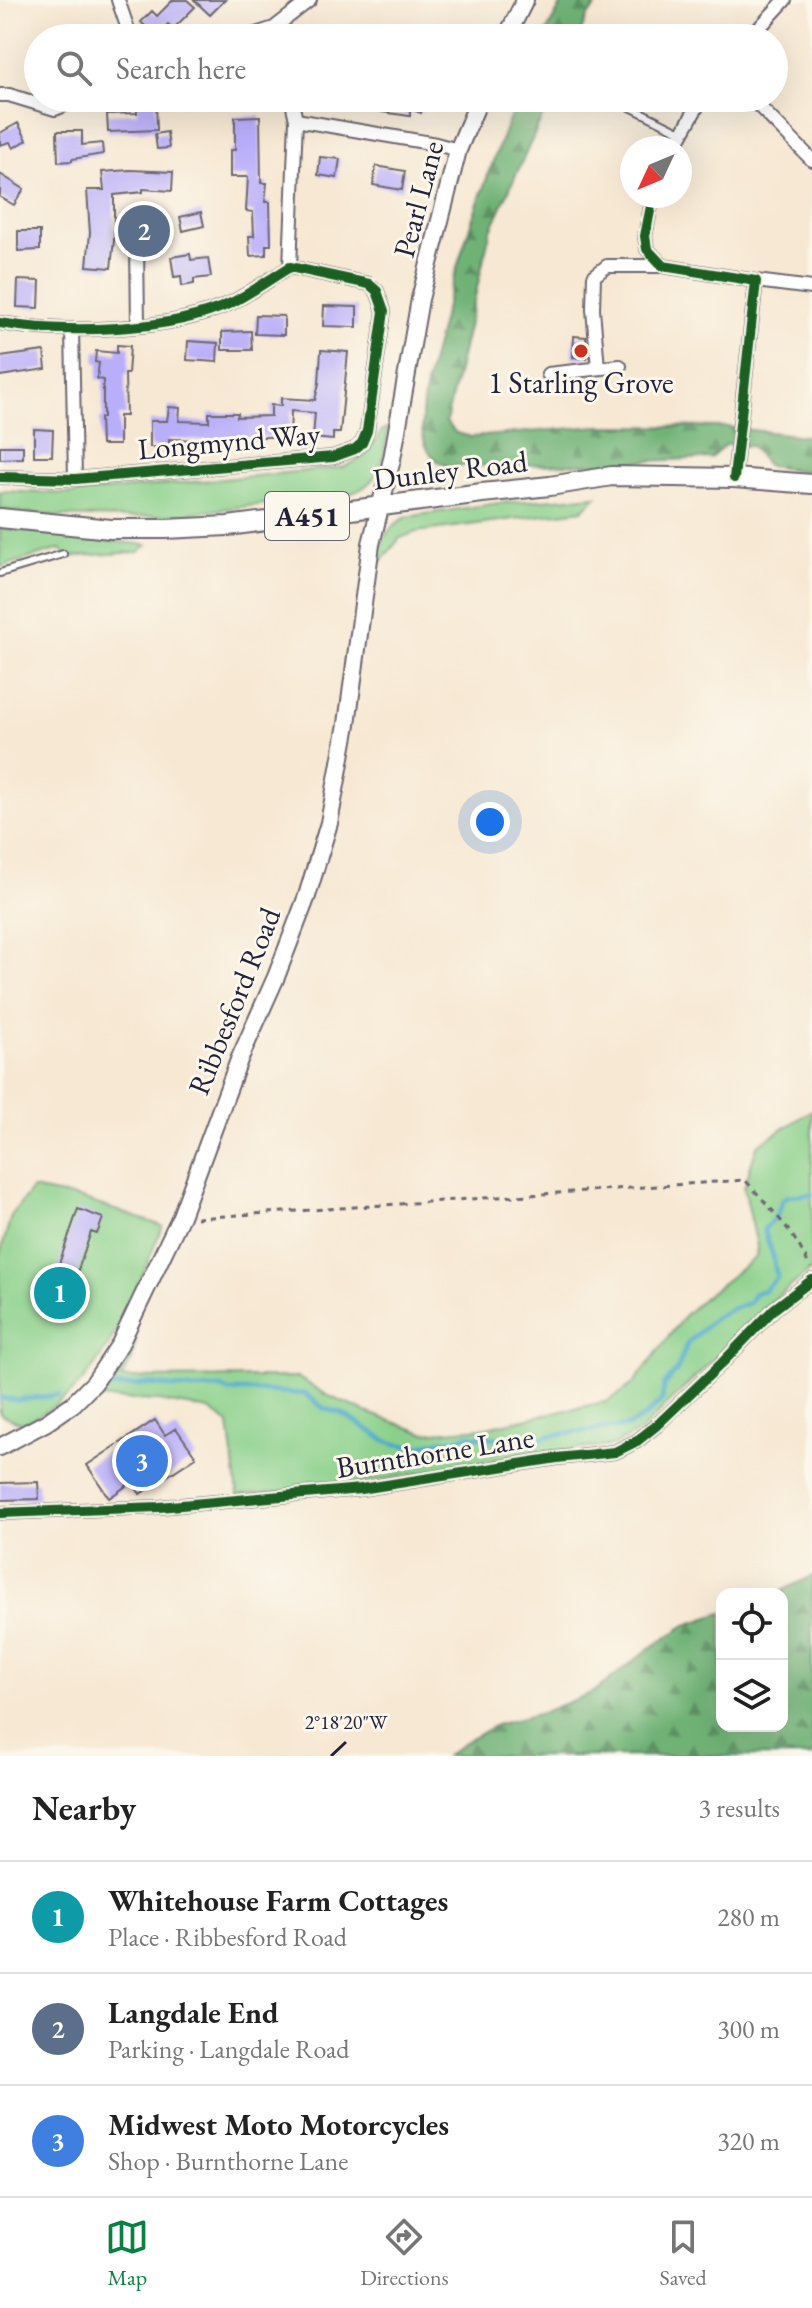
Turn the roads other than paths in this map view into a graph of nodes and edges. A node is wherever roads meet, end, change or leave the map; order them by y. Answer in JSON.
{"nodes":[{"id":1,"x":118,"y":0,"type":"edge"},
{"id":2,"x":310,"y":0,"type":"edge"},
{"id":3,"x":525,"y":0,"type":"edge"},
{"id":4,"x":785,"y":0,"type":"edge"},
{"id":5,"x":126,"y":24,"type":"edge"},
{"id":6,"x":285,"y":24,"type":"edge"},
{"id":7,"x":513,"y":24,"type":"edge"},
{"id":8,"x":763,"y":24,"type":"edge"},
{"id":9,"x":0,"y":95,"type":"edge"},
{"id":10,"x":24,"y":100,"type":"edge"},
{"id":11,"x":294,"y":112,"type":"edge"},
{"id":12,"x":474,"y":112,"type":"edge"},
{"id":13,"x":640,"y":112,"type":"edge"},
{"id":14,"x":693,"y":112,"type":"edge"},
{"id":15,"x":765,"y":112,"type":"edge"},
{"id":16,"x":296,"y":120,"type":"junction"},
{"id":17,"x":681,"y":132,"type":"junction"},
{"id":18,"x":679,"y":136,"type":"edge"},
{"id":19,"x":458,"y":150,"type":"junction"},
{"id":20,"x":812,"y":160,"type":"edge"},
{"id":21,"x":651,"y":208,"type":"edge"},
{"id":22,"x":154,"y":225,"type":"dead end"},
{"id":23,"x":663,"y":266,"type":"junction"},
{"id":24,"x":290,"y":267,"type":"junction"},
{"id":25,"x":756,"y":281,"type":"junction"},
{"id":26,"x":812,"y":288,"type":"edge"},
{"id":27,"x":0,"y":323,"type":"edge"},
{"id":28,"x":138,"y":326,"type":"junction"},
{"id":29,"x":72,"y":329,"type":"junction"},
{"id":30,"x":620,"y":366,"type":"dead end"},
{"id":31,"x":598,"y":368,"type":"junction"},
{"id":32,"x":548,"y":374,"type":"dead end"},
{"id":33,"x":0,"y":477,"type":"edge"},
{"id":34,"x":734,"y":478,"type":"junction"},
{"id":35,"x":75,"y":479,"type":"junction"},
{"id":36,"x":812,"y":484,"type":"edge"},
{"id":37,"x":381,"y":506,"type":"junction"},
{"id":38,"x":0,"y":518,"type":"edge"},
{"id":39,"x":63,"y":554,"type":"dead end"},
{"id":40,"x":0,"y":573,"type":"edge"},
{"id":41,"x":811,"y":1281,"type":"edge"},
{"id":42,"x":0,"y":1447,"type":"edge"},
{"id":43,"x":0,"y":1513,"type":"edge"}],
"edges":[{"from":1,"to":5,"type":"street"},
{"from":2,"to":6,"type":"street"},
{"from":3,"to":7,"type":"main road"},
{"from":4,"to":8,"type":"street"},
{"from":9,"to":10,"type":"street"},
{"from":11,"to":16,"type":"street"},
{"from":12,"to":19,"type":"main road","name":"Pearl Lane"},
{"from":13,"to":17,"type":"lane"},
{"from":14,"to":17,"type":"street"},
{"from":15,"to":20,"type":"street"},
{"from":16,"to":19,"type":"street"},
{"from":16,"to":24,"type":"street"},
{"from":17,"to":18,"type":"street"},
{"from":19,"to":37,"type":"main road","name":"Pearl Lane"},
{"from":21,"to":23,"type":"street"},
{"from":22,"to":28,"type":"street"},
{"from":23,"to":25,"type":"street"},
{"from":23,"to":31,"type":"street"},
{"from":24,"to":28,"type":"street"},
{"from":24,"to":35,"type":"street","name":"Longmynd Way"},
{"from":25,"to":26,"type":"street"},
{"from":25,"to":34,"type":"street"},
{"from":27,"to":29,"type":"street"},
{"from":28,"to":29,"type":"street"},
{"from":29,"to":35,"type":"street"},
{"from":30,"to":31,"type":"street"},
{"from":31,"to":32,"type":"street"},
{"from":33,"to":35,"type":"street","name":"Longmynd Way"},
{"from":34,"to":36,"type":"main road","name":"Dunley Road","number":"A451"},
{"from":34,"to":37,"type":"main road","name":"Dunley Road","number":"A451"},
{"from":37,"to":38,"type":"main road","name":"Dunley Road","number":"A451"},
{"from":37,"to":42,"type":"main road","name":"Ribbesford Road"},
{"from":39,"to":40,"type":"lane"},
{"from":41,"to":43,"type":"street","name":"Burnthorne Lane"}]}
